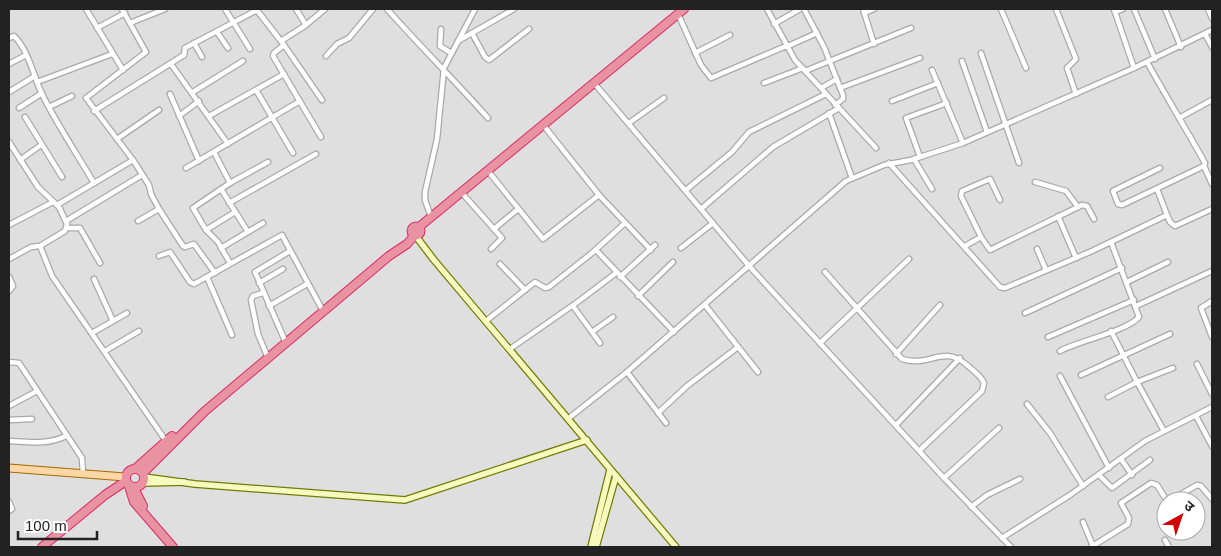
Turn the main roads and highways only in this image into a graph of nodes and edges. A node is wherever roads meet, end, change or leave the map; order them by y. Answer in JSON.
{"nodes":[{"id":1,"x":684,"y":9,"type":"edge"},
{"id":2,"x":205,"y":411,"type":"junction"},
{"id":3,"x":9,"y":468,"type":"edge"},
{"id":4,"x":141,"y":475,"type":"junction"},
{"id":5,"x":129,"y":483,"type":"junction"},
{"id":6,"x":42,"y":547,"type":"edge"},
{"id":7,"x":173,"y":547,"type":"edge"},
{"id":8,"x":178,"y":547,"type":"edge"}],
"edges":[{"from":1,"to":2,"type":"highway"},
{"from":2,"to":4,"type":"highway"},
{"from":2,"to":4,"type":"highway"},
{"from":3,"to":5,"type":"main road"},
{"from":4,"to":5,"type":"highway"},
{"from":4,"to":5,"type":"highway"},
{"from":5,"to":6,"type":"highway"},
{"from":5,"to":7,"type":"highway"},
{"from":5,"to":8,"type":"highway"}]}
